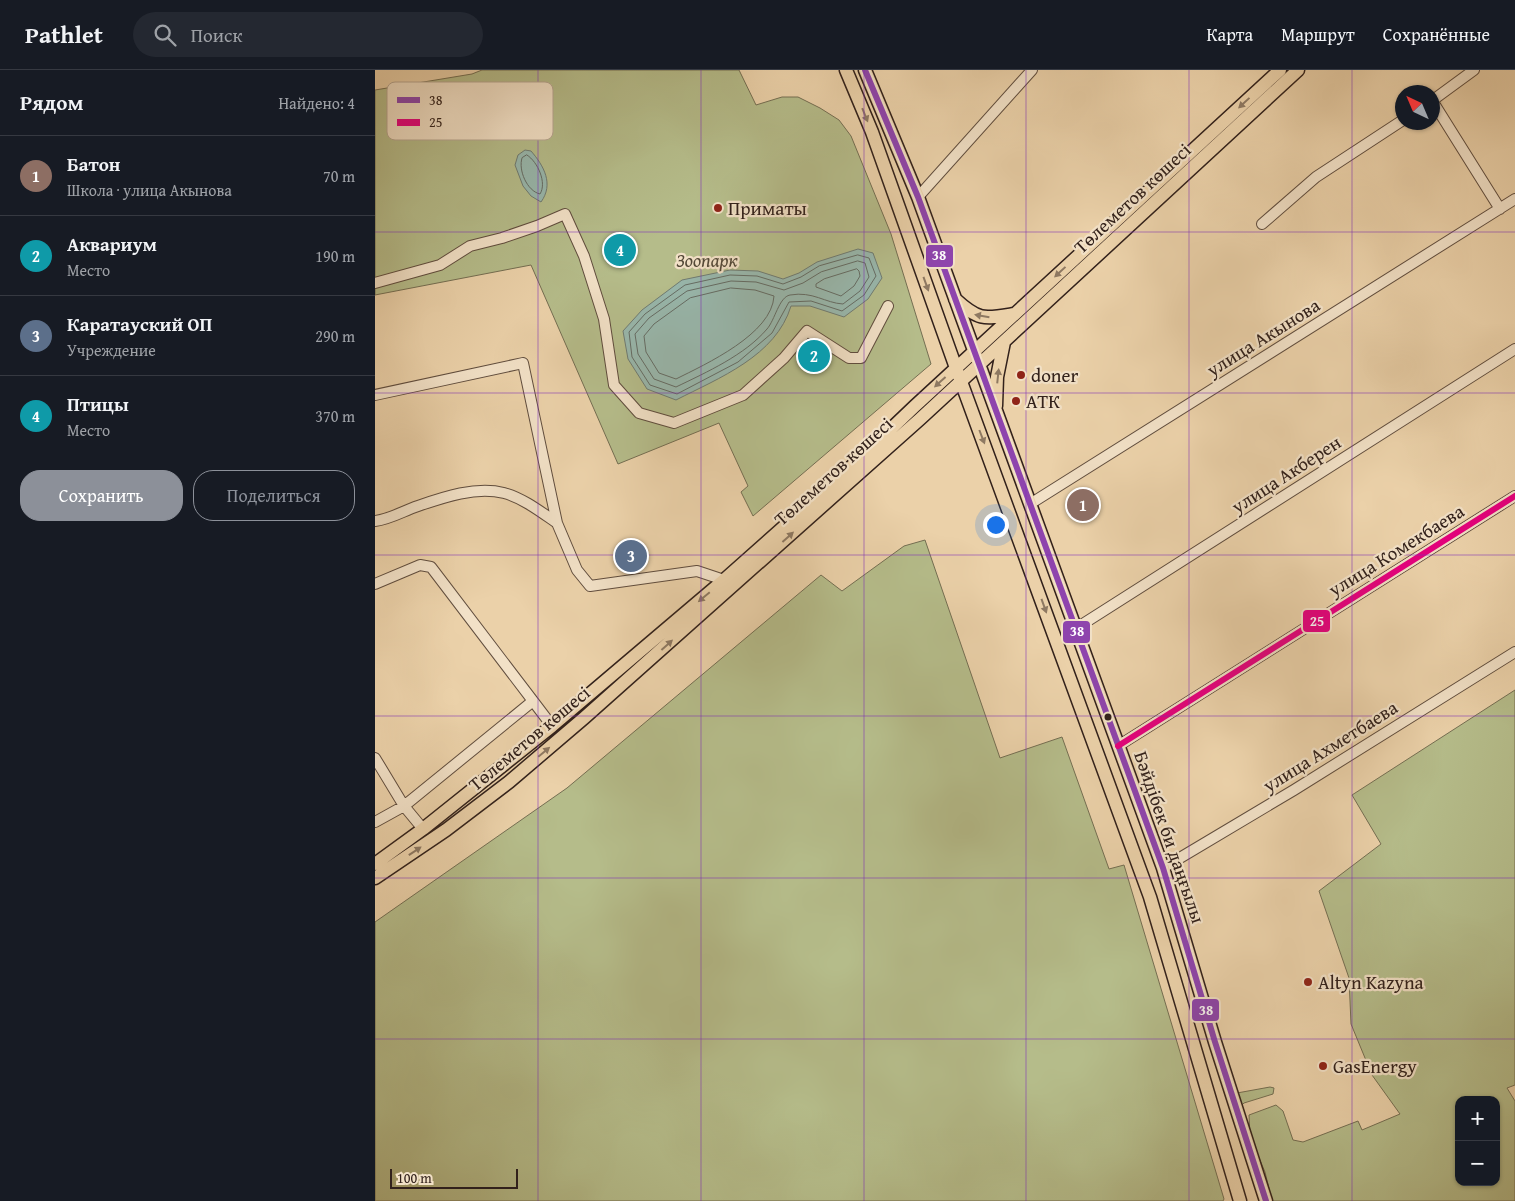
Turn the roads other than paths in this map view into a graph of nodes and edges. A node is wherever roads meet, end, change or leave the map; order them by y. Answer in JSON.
{"nodes":[{"id":1,"x":846,"y":70,"type":"edge"},
{"id":2,"x":865,"y":70,"type":"edge"},
{"id":3,"x":1032,"y":70,"type":"edge"},
{"id":4,"x":1280,"y":70,"type":"edge"},
{"id":5,"x":1297,"y":70,"type":"edge"},
{"id":6,"x":1474,"y":70,"type":"edge"},
{"id":7,"x":1440,"y":96,"type":"edge"},
{"id":8,"x":1440,"y":112,"type":"edge"},
{"id":9,"x":1395,"y":125,"type":"edge"},
{"id":10,"x":918,"y":197,"type":"junction"},
{"id":11,"x":1515,"y":199,"type":"edge"},
{"id":12,"x":1500,"y":209,"type":"junction"},
{"id":13,"x":1262,"y":224,"type":"dead end"},
{"id":14,"x":375,"y":283,"type":"edge"},
{"id":15,"x":955,"y":299,"type":"junction"},
{"id":16,"x":888,"y":306,"type":"dead end"},
{"id":17,"x":1014,"y":314,"type":"junction"},
{"id":18,"x":1004,"y":342,"type":"junction"},
{"id":19,"x":1515,"y":349,"type":"edge"},
{"id":20,"x":974,"y":352,"type":"junction"},
{"id":21,"x":979,"y":366,"type":"junction"},
{"id":22,"x":956,"y":368,"type":"junction"},
{"id":23,"x":961,"y":382,"type":"junction"},
{"id":24,"x":375,"y":395,"type":"edge"},
{"id":25,"x":995,"y":411,"type":"junction"},
{"id":26,"x":1515,"y":496,"type":"edge"},
{"id":27,"x":1030,"y":504,"type":"junction"},
{"id":28,"x":375,"y":521,"type":"edge"},
{"id":29,"x":557,"y":523,"type":"junction"},
{"id":30,"x":1056,"y":574,"type":"junction"},
{"id":31,"x":724,"y":580,"type":"junction"},
{"id":32,"x":375,"y":584,"type":"edge"},
{"id":33,"x":1035,"y":584,"type":"junction"},
{"id":34,"x":1075,"y":629,"type":"junction"},
{"id":35,"x":1515,"y":652,"type":"edge"},
{"id":36,"x":533,"y":701,"type":"junction"},
{"id":37,"x":552,"y":726,"type":"junction"},
{"id":38,"x":1118,"y":746,"type":"junction"},
{"id":39,"x":375,"y":758,"type":"edge"},
{"id":40,"x":404,"y":806,"type":"junction"},
{"id":41,"x":375,"y":822,"type":"edge"},
{"id":42,"x":423,"y":830,"type":"junction"},
{"id":43,"x":375,"y":864,"type":"edge"},
{"id":44,"x":1163,"y":868,"type":"junction"},
{"id":45,"x":375,"y":878,"type":"edge"},
{"id":46,"x":1240,"y":1201,"type":"edge"},
{"id":47,"x":1266,"y":1201,"type":"edge"}],
"edges":[{"from":1,"to":22,"type":"main road","name":"Бәйдібек би даңғылы","one_way":true},
{"from":2,"to":10,"type":"main road","name":"Бәйдібек би даңғылы"},
{"from":3,"to":10,"type":"street"},
{"from":4,"to":17,"type":"main road","name":"Төлеметов көшесі","one_way":true},
{"from":5,"to":18,"type":"main road","name":"Төлеметов көшесі"},
{"from":6,"to":7,"type":"street"},
{"from":8,"to":12,"type":"street"},
{"from":9,"to":13,"type":"street"},
{"from":10,"to":15,"type":"main road","name":"Бәйдібек би даңғылы"},
{"from":11,"to":12,"type":"street","name":"улица Акынова"},
{"from":12,"to":27,"type":"street","name":"улица Акынова"},
{"from":14,"to":16,"type":"street"},
{"from":17,"to":15,"type":"main road","one_way":true},
{"from":15,"to":20,"type":"main road","name":"Бәйдібек би даңғылы"},
{"from":17,"to":20,"type":"main road","name":"Төлеметов көшесі"},
{"from":18,"to":21,"type":"main road","name":"Төлеметов көшесі"},
{"from":25,"to":18,"type":"main road","one_way":true},
{"from":19,"to":34,"type":"street","name":"улица Акберен"},
{"from":20,"to":21,"type":"main road","name":"Бәйдібек би даңғылы"},
{"from":20,"to":22,"type":"main road","name":"Төлеметов көшесі"},
{"from":21,"to":23,"type":"main road","name":"Төлеметов көшесі"},
{"from":21,"to":25,"type":"main road","name":"Бәйдібек би даңғылы"},
{"from":22,"to":23,"type":"main road","name":"Бәйдібек би даңғылы"},
{"from":22,"to":31,"type":"main road","name":"Төлеметов көшесі","one_way":true},
{"from":23,"to":33,"type":"main road","name":"Бәйдібек би даңғылы","one_way":true},
{"from":45,"to":23,"type":"main road","name":"Төлеметов көшесі","one_way":true},
{"from":24,"to":29,"type":"street"},
{"from":25,"to":27,"type":"main road","name":"Бәйдібек би даңғылы"},
{"from":26,"to":38,"type":"street","name":"улица Комекбаева"},
{"from":27,"to":30,"type":"main road","name":"Бәйдібек би даңғылы"},
{"from":28,"to":29,"type":"street"},
{"from":29,"to":31,"type":"street"},
{"from":30,"to":33,"type":"main road"},
{"from":30,"to":34,"type":"main road","name":"Бәйдібек би даңғылы"},
{"from":31,"to":37,"type":"main road","name":"Төлеметов көшесі","one_way":true},
{"from":32,"to":36,"type":"street"},
{"from":33,"to":46,"type":"main road","name":"Бәйдібек би даңғылы","one_way":true},
{"from":34,"to":38,"type":"main road","name":"Бәйдібек би даңғылы"},
{"from":35,"to":44,"type":"street","name":"улица Ахметбаева"},
{"from":36,"to":37,"type":"street"},
{"from":36,"to":40,"type":"street"},
{"from":37,"to":42,"type":"main road","name":"Төлеметов көшесі"},
{"from":38,"to":44,"type":"main road","name":"Бәйдібек би даңғылы"},
{"from":39,"to":40,"type":"street"},
{"from":40,"to":41,"type":"street"},
{"from":40,"to":42,"type":"street"},
{"from":42,"to":43,"type":"main road","name":"Төлеметов көшесі"},
{"from":44,"to":47,"type":"main road","name":"Бәйдібек би даңғылы"}]}
